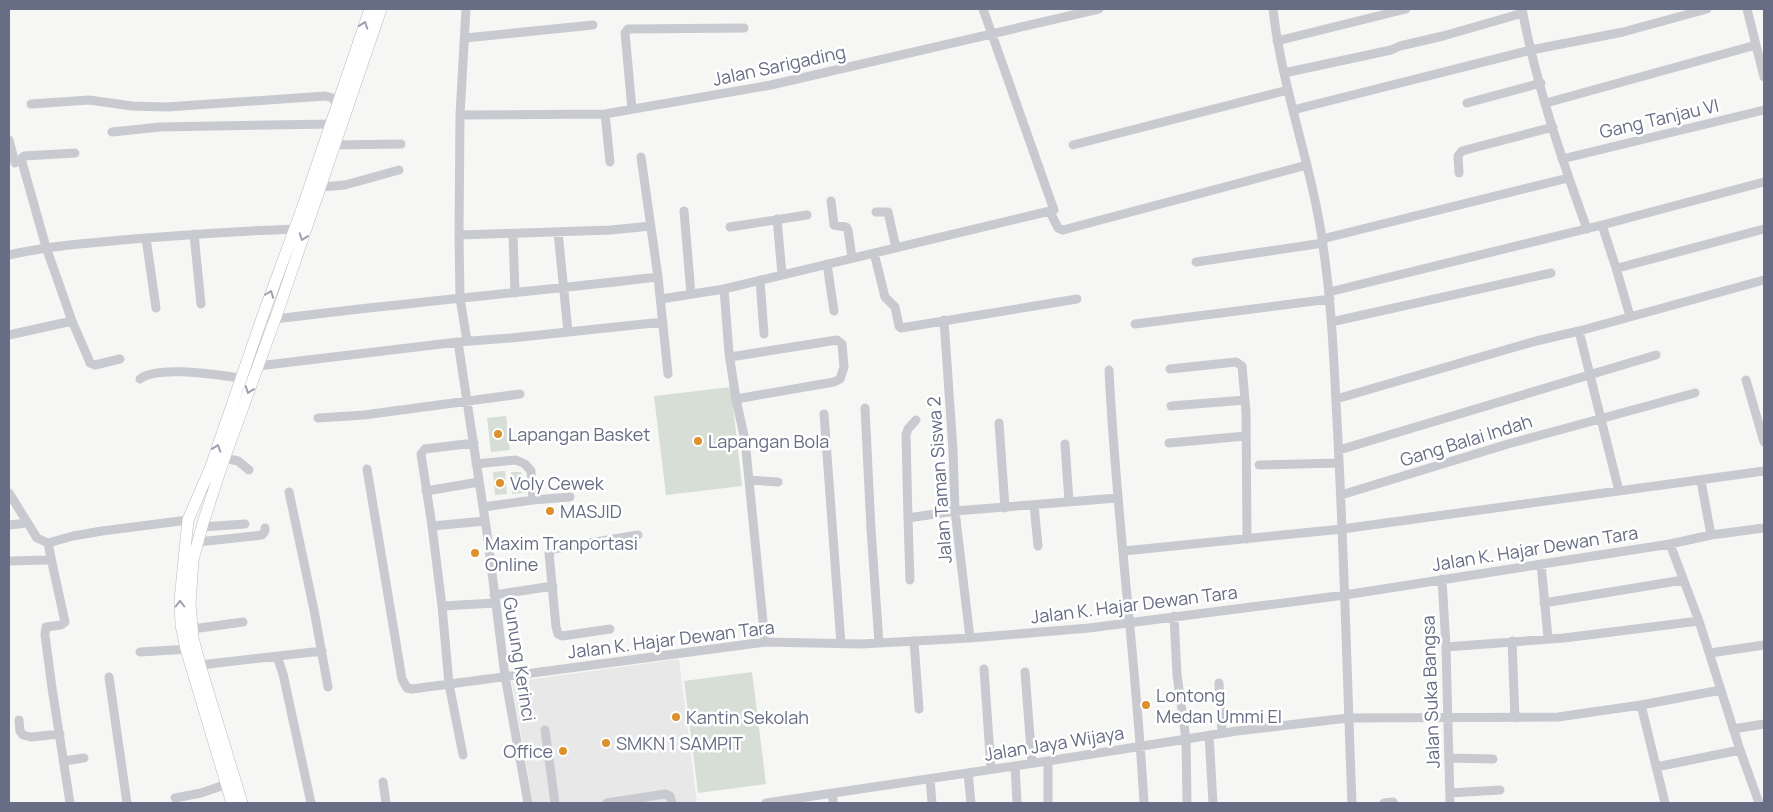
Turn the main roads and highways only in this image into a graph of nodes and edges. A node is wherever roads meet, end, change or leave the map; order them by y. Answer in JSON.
{"nodes":[{"id":1,"x":370,"y":9,"type":"edge"},
{"id":2,"x":381,"y":9,"type":"edge"},
{"id":3,"x":307,"y":210,"type":"junction"},
{"id":4,"x":191,"y":649,"type":"junction"},
{"id":5,"x":232,"y":803,"type":"edge"},
{"id":6,"x":242,"y":803,"type":"edge"}],
"edges":[{"from":3,"to":1,"type":"main road","one_way":true},
{"from":2,"to":3,"type":"main road"},
{"from":3,"to":4,"type":"main road","one_way":true},
{"from":4,"to":3,"type":"main road","one_way":true},
{"from":4,"to":5,"type":"main road"},
{"from":4,"to":6,"type":"main road"}]}
